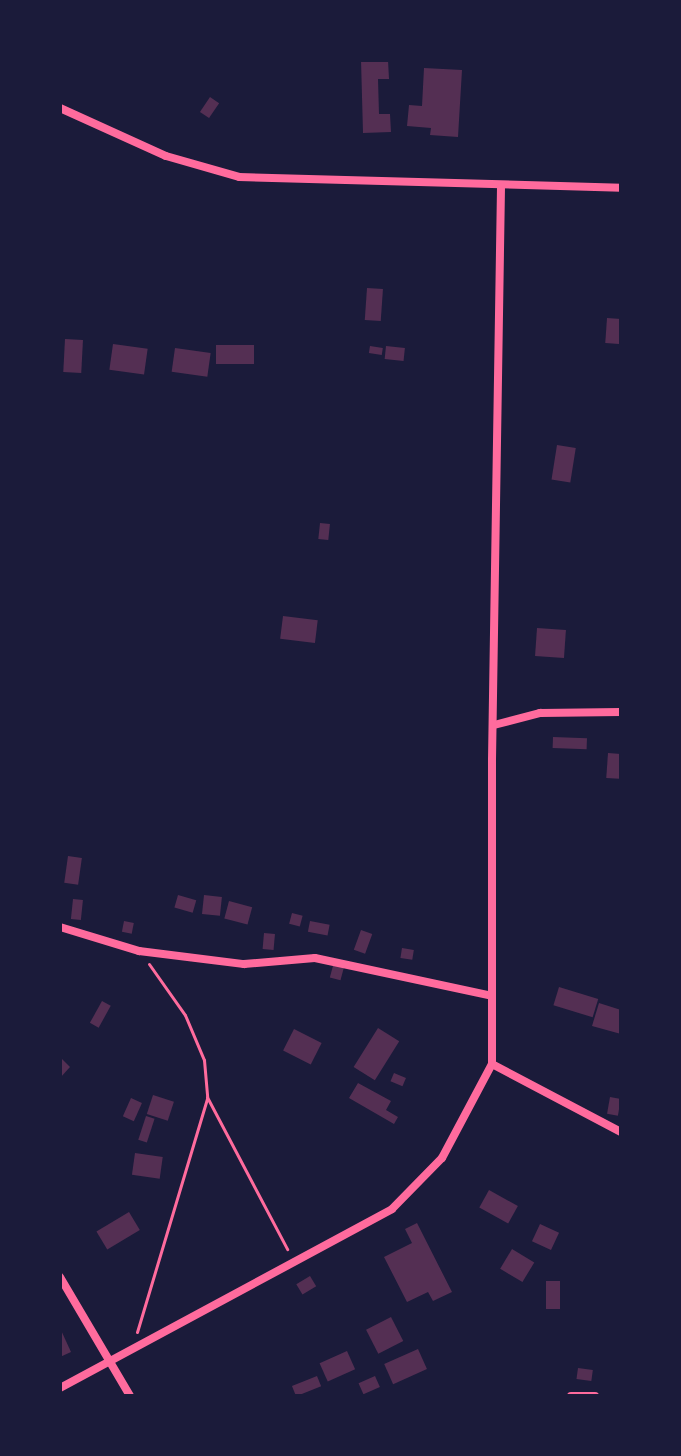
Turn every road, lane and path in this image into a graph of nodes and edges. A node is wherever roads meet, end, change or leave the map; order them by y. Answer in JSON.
{"nodes":[{"id":1,"x":60,"y":108,"type":"edge"},
{"id":2,"x":501,"y":187,"type":"junction"},
{"id":3,"x":621,"y":188,"type":"edge"},
{"id":4,"x":621,"y":712,"type":"edge"},
{"id":5,"x":494,"y":725,"type":"junction"},
{"id":6,"x":60,"y":927,"type":"edge"},
{"id":7,"x":139,"y":951,"type":"junction"},
{"id":8,"x":492,"y":996,"type":"junction"},
{"id":9,"x":492,"y":1064,"type":"junction"},
{"id":10,"x":207,"y":1097,"type":"junction"},
{"id":11,"x":621,"y":1132,"type":"edge"},
{"id":12,"x":295,"y":1264,"type":"junction"},
{"id":13,"x":60,"y":1277,"type":"edge"},
{"id":14,"x":132,"y":1351,"type":"junction"},
{"id":15,"x":111,"y":1362,"type":"junction"},
{"id":16,"x":60,"y":1388,"type":"edge"},
{"id":17,"x":130,"y":1396,"type":"edge"},
{"id":18,"x":571,"y":1396,"type":"edge"},
{"id":19,"x":595,"y":1396,"type":"edge"}],
"edges":[{"from":1,"to":2,"type":"street"},
{"from":2,"to":3,"type":"street"},
{"from":2,"to":5,"type":"street"},
{"from":4,"to":5,"type":"street"},
{"from":5,"to":8,"type":"street"},
{"from":6,"to":7,"type":"street"},
{"from":7,"to":8,"type":"street"},
{"from":7,"to":10,"type":"path"},
{"from":8,"to":9,"type":"street"},
{"from":9,"to":11,"type":"street"},
{"from":9,"to":12,"type":"street"},
{"from":10,"to":12,"type":"path"},
{"from":10,"to":14,"type":"path"},
{"from":12,"to":14,"type":"street"},
{"from":13,"to":15,"type":"street"},
{"from":14,"to":15,"type":"street"},
{"from":15,"to":16,"type":"street"},
{"from":15,"to":17,"type":"street"},
{"from":18,"to":19,"type":"street"}]}
